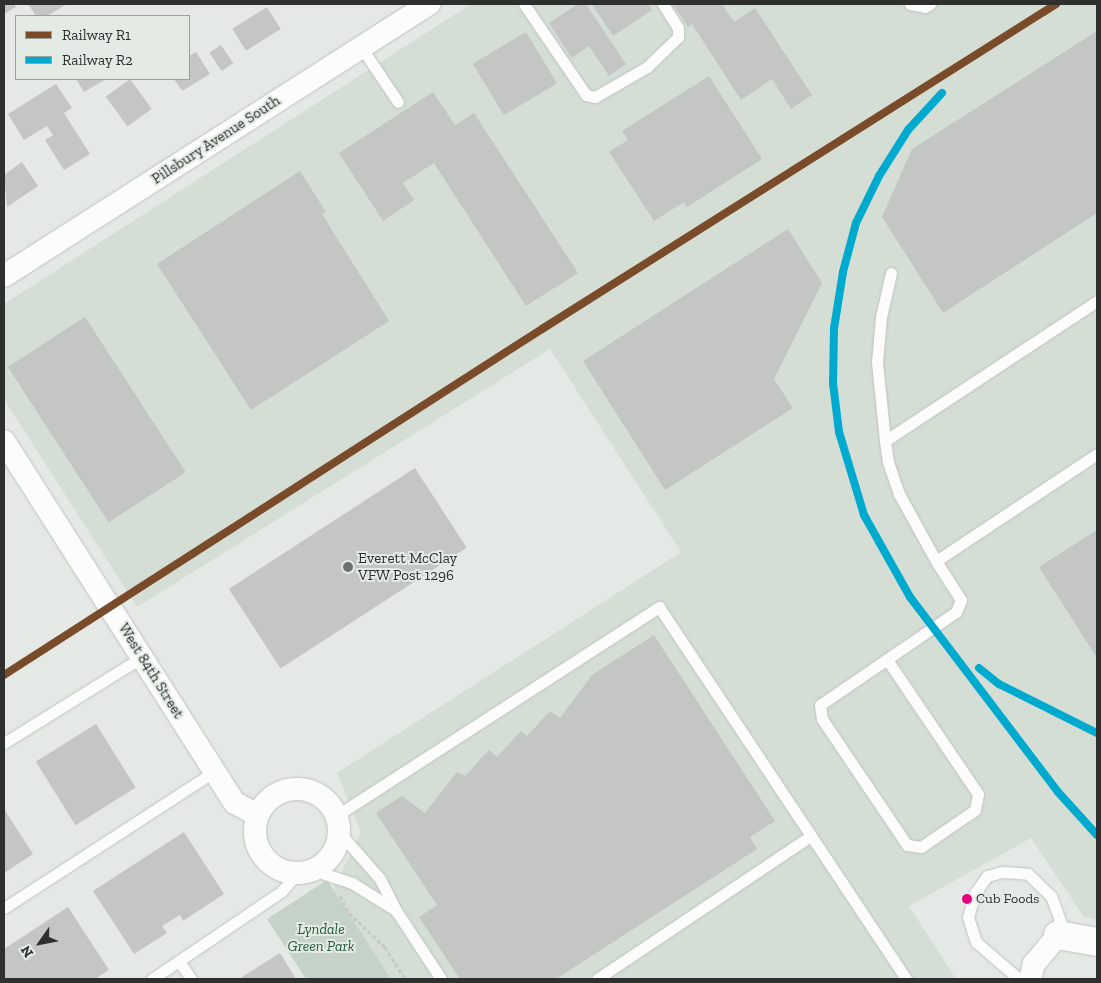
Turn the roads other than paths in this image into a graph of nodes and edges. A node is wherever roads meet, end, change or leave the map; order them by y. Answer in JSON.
{"nodes":[{"id":1,"x":429,"y":4,"type":"edge"},
{"id":2,"x":524,"y":4,"type":"edge"},
{"id":3,"x":663,"y":4,"type":"edge"},
{"id":4,"x":910,"y":4,"type":"edge"},
{"id":5,"x":930,"y":4,"type":"edge"},
{"id":6,"x":361,"y":47,"type":"junction"},
{"id":7,"x":398,"y":102,"type":"dead end"},
{"id":8,"x":891,"y":273,"type":"dead end"},
{"id":9,"x":4,"y":276,"type":"edge"},
{"id":10,"x":1097,"y":301,"type":"edge"},
{"id":11,"x":4,"y":441,"type":"edge"},
{"id":12,"x":885,"y":441,"type":"junction"},
{"id":13,"x":1097,"y":454,"type":"edge"},
{"id":14,"x":936,"y":561,"type":"junction"},
{"id":15,"x":142,"y":657,"type":"junction"},
{"id":16,"x":888,"y":661,"type":"junction"},
{"id":17,"x":4,"y":743,"type":"edge"},
{"id":18,"x":215,"y":771,"type":"junction"},
{"id":19,"x":258,"y":815,"type":"junction"},
{"id":20,"x":338,"y":824,"type":"junction"},
{"id":21,"x":811,"y":836,"type":"junction"},
{"id":22,"x":305,"y":872,"type":"junction"},
{"id":23,"x":4,"y":908,"type":"edge"},
{"id":24,"x":397,"y":912,"type":"junction"},
{"id":25,"x":1062,"y":936,"type":"junction"},
{"id":26,"x":1097,"y":942,"type":"edge"},
{"id":27,"x":179,"y":961,"type":"junction"},
{"id":28,"x":152,"y":979,"type":"edge"},
{"id":29,"x":191,"y":979,"type":"edge"},
{"id":30,"x":441,"y":979,"type":"edge"},
{"id":31,"x":597,"y":979,"type":"edge"},
{"id":32,"x":906,"y":979,"type":"edge"},
{"id":33,"x":1019,"y":979,"type":"edge"},
{"id":34,"x":1030,"y":979,"type":"edge"}],
"edges":[{"from":1,"to":6,"type":"street","name":"Pillsbury Avenue South"},
{"from":2,"to":3,"type":"lane"},
{"from":4,"to":5,"type":"lane"},
{"from":6,"to":7,"type":"lane"},
{"from":6,"to":9,"type":"street","name":"Pillsbury Avenue South"},
{"from":8,"to":12,"type":"lane"},
{"from":10,"to":12,"type":"lane"},
{"from":11,"to":15,"type":"street","name":"West 84th Street"},
{"from":12,"to":14,"type":"lane"},
{"from":13,"to":14,"type":"lane"},
{"from":14,"to":16,"type":"lane"},
{"from":15,"to":17,"type":"lane"},
{"from":15,"to":18,"type":"street","name":"West 84th Street"},
{"from":16,"to":16,"type":"lane"},
{"from":18,"to":19,"type":"street","name":"West 84th Street"},
{"from":18,"to":23,"type":"lane"},
{"from":19,"to":20,"type":"street"},
{"from":19,"to":22,"type":"street"},
{"from":20,"to":21,"type":"lane"},
{"from":20,"to":22,"type":"street"},
{"from":20,"to":24,"type":"lane"},
{"from":21,"to":31,"type":"lane"},
{"from":21,"to":32,"type":"lane"},
{"from":22,"to":24,"type":"lane"},
{"from":22,"to":27,"type":"lane"},
{"from":24,"to":30,"type":"lane"},
{"from":25,"to":26,"type":"street"},
{"from":25,"to":33,"type":"lane"},
{"from":25,"to":34,"type":"street"},
{"from":27,"to":28,"type":"lane"},
{"from":27,"to":29,"type":"lane"}]}
